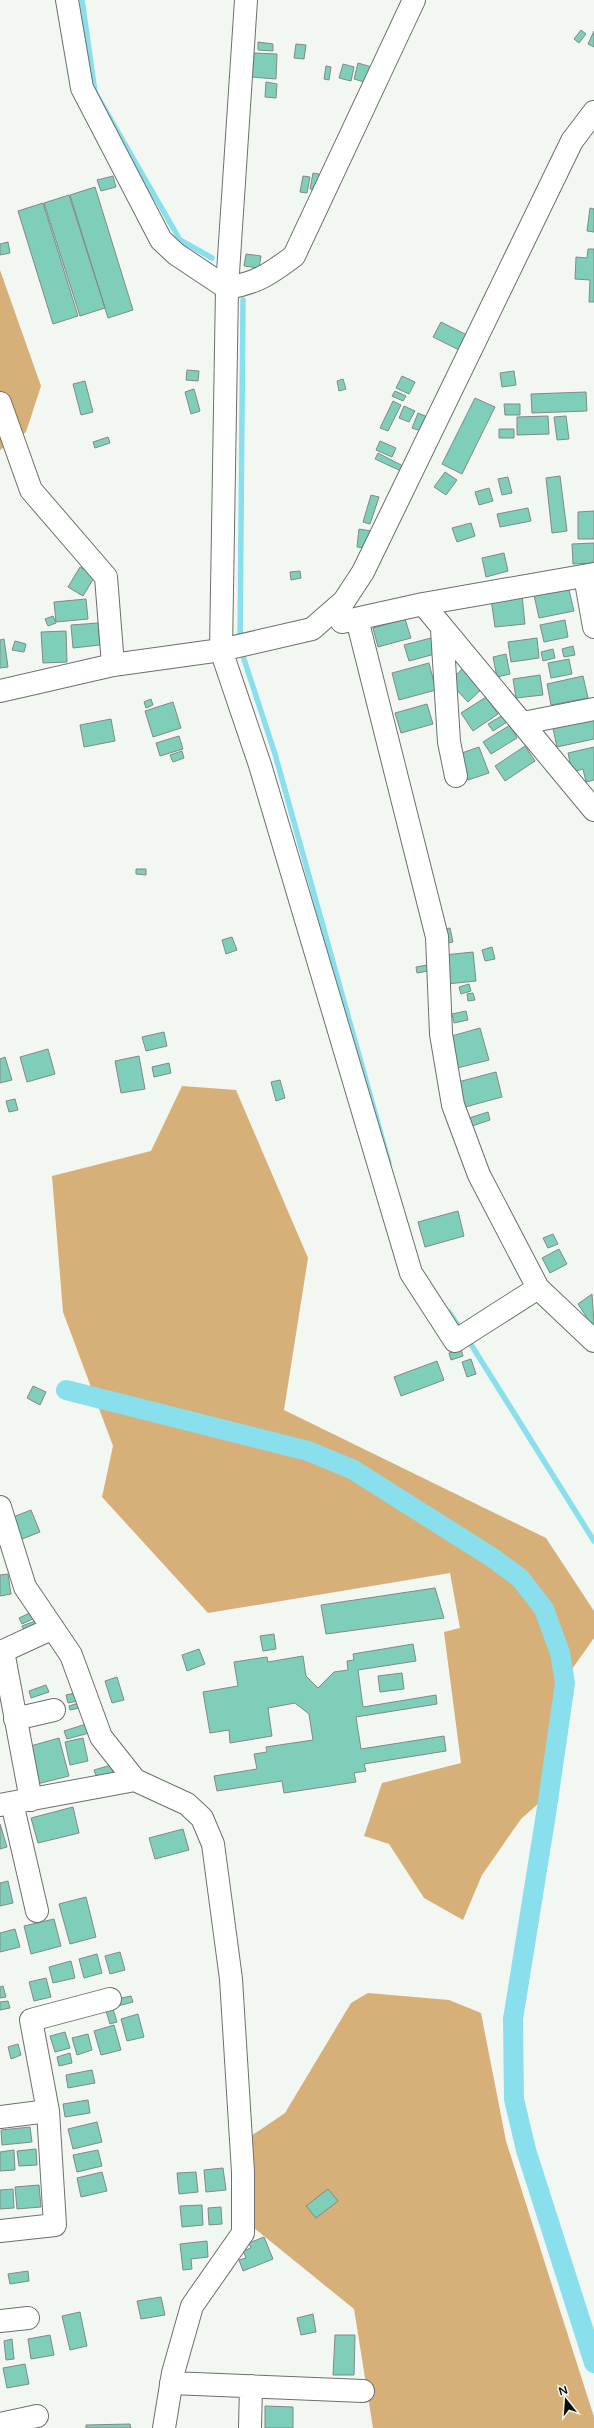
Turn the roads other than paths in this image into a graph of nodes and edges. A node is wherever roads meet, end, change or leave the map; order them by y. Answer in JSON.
{"nodes":[{"id":1,"x":67,"y":0,"type":"edge"},
{"id":2,"x":246,"y":0,"type":"edge"},
{"id":3,"x":414,"y":0,"type":"edge"},
{"id":4,"x":594,"y":112,"type":"edge"},
{"id":5,"x":227,"y":288,"type":"junction"},
{"id":6,"x":0,"y":403,"type":"edge"},
{"id":7,"x":589,"y":575,"type":"edge"},
{"id":8,"x":423,"y":604,"type":"junction"},
{"id":9,"x":357,"y":619,"type":"junction"},
{"id":10,"x":594,"y":627,"type":"edge"},
{"id":11,"x":312,"y":629,"type":"junction"},
{"id":12,"x":442,"y":630,"type":"junction"},
{"id":13,"x":234,"y":647,"type":"junction"},
{"id":14,"x":113,"y":665,"type":"junction"},
{"id":15,"x":0,"y":691,"type":"edge"},
{"id":16,"x":594,"y":709,"type":"edge"},
{"id":17,"x":523,"y":723,"type":"junction"},
{"id":18,"x":456,"y":776,"type":"dead end"},
{"id":19,"x":594,"y":810,"type":"edge"},
{"id":20,"x":538,"y":1288,"type":"junction"},
{"id":21,"x":594,"y":1341,"type":"edge"},
{"id":22,"x":1,"y":1511,"type":"edge"},
{"id":23,"x":53,"y":1628,"type":"junction"},
{"id":24,"x":54,"y":1710,"type":"dead end"},
{"id":25,"x":15,"y":1718,"type":"junction"},
{"id":26,"x":135,"y":1780,"type":"junction"},
{"id":27,"x":14,"y":1803,"type":"edge"},
{"id":28,"x":35,"y":1911,"type":"dead end"},
{"id":29,"x":110,"y":1999,"type":"dead end"},
{"id":30,"x":48,"y":2111,"type":"junction"},
{"id":31,"x":0,"y":2116,"type":"edge"},
{"id":32,"x":0,"y":2231,"type":"edge"},
{"id":33,"x":171,"y":2383,"type":"junction"},
{"id":34,"x":251,"y":2386,"type":"junction"},
{"id":35,"x":363,"y":2391,"type":"dead end"},
{"id":36,"x":37,"y":2416,"type":"dead end"},
{"id":37,"x":6,"y":2418,"type":"edge"},
{"id":38,"x":164,"y":2428,"type":"edge"},
{"id":39,"x":250,"y":2428,"type":"edge"}],
"edges":[{"from":1,"to":5,"type":"street"},
{"from":2,"to":5,"type":"street"},
{"from":3,"to":5,"type":"street"},
{"from":4,"to":11,"type":"street"},
{"from":5,"to":13,"type":"street"},
{"from":6,"to":14,"type":"street"},
{"from":7,"to":8,"type":"street"},
{"from":7,"to":10,"type":"street"},
{"from":8,"to":9,"type":"street"},
{"from":8,"to":12,"type":"street"},
{"from":9,"to":11,"type":"street"},
{"from":9,"to":20,"type":"street"},
{"from":11,"to":13,"type":"street"},
{"from":12,"to":17,"type":"street"},
{"from":12,"to":18,"type":"street"},
{"from":13,"to":14,"type":"street"},
{"from":13,"to":20,"type":"street"},
{"from":14,"to":15,"type":"street"},
{"from":16,"to":17,"type":"street"},
{"from":17,"to":19,"type":"street"},
{"from":20,"to":21,"type":"street"},
{"from":22,"to":23,"type":"street"},
{"from":23,"to":25,"type":"street"},
{"from":23,"to":26,"type":"street"},
{"from":24,"to":25,"type":"street"},
{"from":25,"to":27,"type":"street"},
{"from":26,"to":27,"type":"street"},
{"from":26,"to":33,"type":"street"},
{"from":27,"to":28,"type":"street"},
{"from":29,"to":30,"type":"street"},
{"from":30,"to":31,"type":"street"},
{"from":30,"to":32,"type":"street"},
{"from":33,"to":34,"type":"street"},
{"from":33,"to":38,"type":"street"},
{"from":34,"to":35,"type":"street"},
{"from":34,"to":39,"type":"street"},
{"from":36,"to":37,"type":"street"}]}
